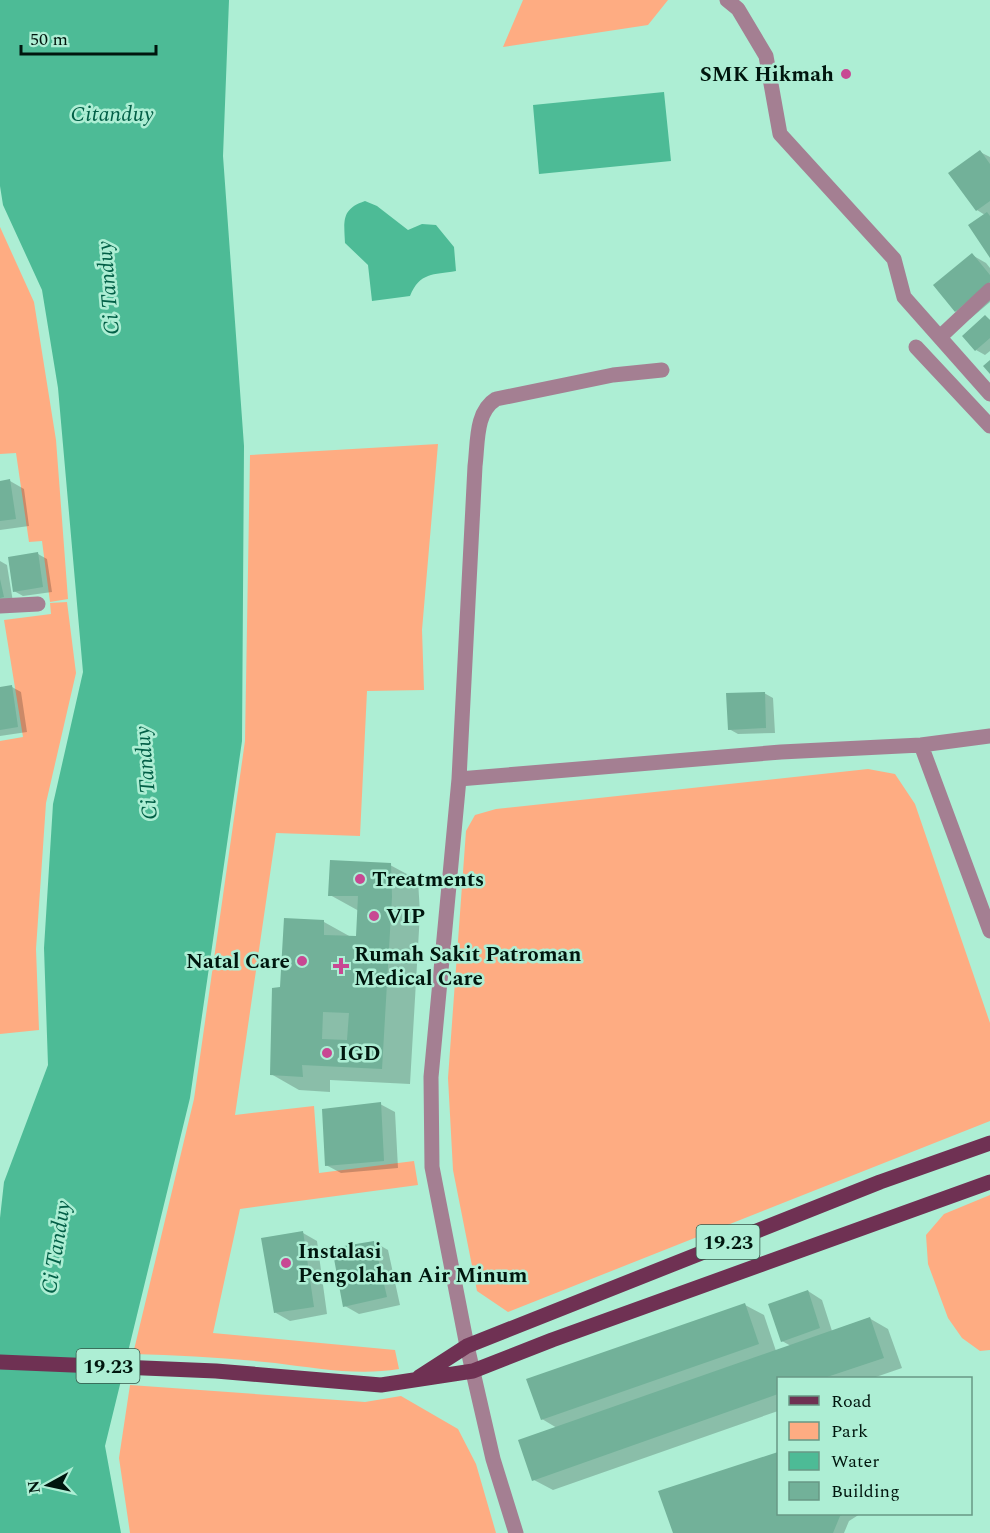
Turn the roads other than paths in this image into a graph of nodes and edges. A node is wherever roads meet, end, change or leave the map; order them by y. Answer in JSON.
{"nodes":[{"id":1,"x":727,"y":0,"type":"edge"},
{"id":2,"x":990,"y":290,"type":"edge"},
{"id":3,"x":940,"y":337,"type":"junction"},
{"id":4,"x":916,"y":347,"type":"dead end"},
{"id":5,"x":662,"y":370,"type":"dead end"},
{"id":6,"x":990,"y":394,"type":"edge"},
{"id":7,"x":990,"y":426,"type":"edge"},
{"id":8,"x":38,"y":604,"type":"dead end"},
{"id":9,"x":0,"y":606,"type":"edge"},
{"id":10,"x":990,"y":735,"type":"edge"},
{"id":11,"x":921,"y":745,"type":"junction"},
{"id":12,"x":459,"y":779,"type":"junction"},
{"id":13,"x":990,"y":931,"type":"edge"},
{"id":14,"x":990,"y":1143,"type":"edge"},
{"id":15,"x":990,"y":1182,"type":"edge"},
{"id":16,"x":467,"y":1346,"type":"junction"},
{"id":17,"x":0,"y":1362,"type":"edge"},
{"id":18,"x":473,"y":1371,"type":"junction"},
{"id":19,"x":414,"y":1380,"type":"junction"},
{"id":20,"x":516,"y":1533,"type":"edge"}],
"edges":[{"from":1,"to":3,"type":"street"},
{"from":2,"to":3,"type":"street"},
{"from":3,"to":6,"type":"street"},
{"from":4,"to":7,"type":"street"},
{"from":5,"to":12,"type":"street"},
{"from":8,"to":9,"type":"street"},
{"from":10,"to":11,"type":"street"},
{"from":11,"to":12,"type":"street"},
{"from":11,"to":13,"type":"street"},
{"from":12,"to":16,"type":"street"},
{"from":14,"to":16,"type":"main road","number":"19.23"},
{"from":15,"to":18,"type":"main road","number":"19.23"},
{"from":16,"to":18,"type":"street"},
{"from":16,"to":19,"type":"main road","number":"19.23"},
{"from":17,"to":19,"type":"main road","number":"19.23"},
{"from":18,"to":19,"type":"main road","number":"19.23"},
{"from":18,"to":20,"type":"street"}]}
